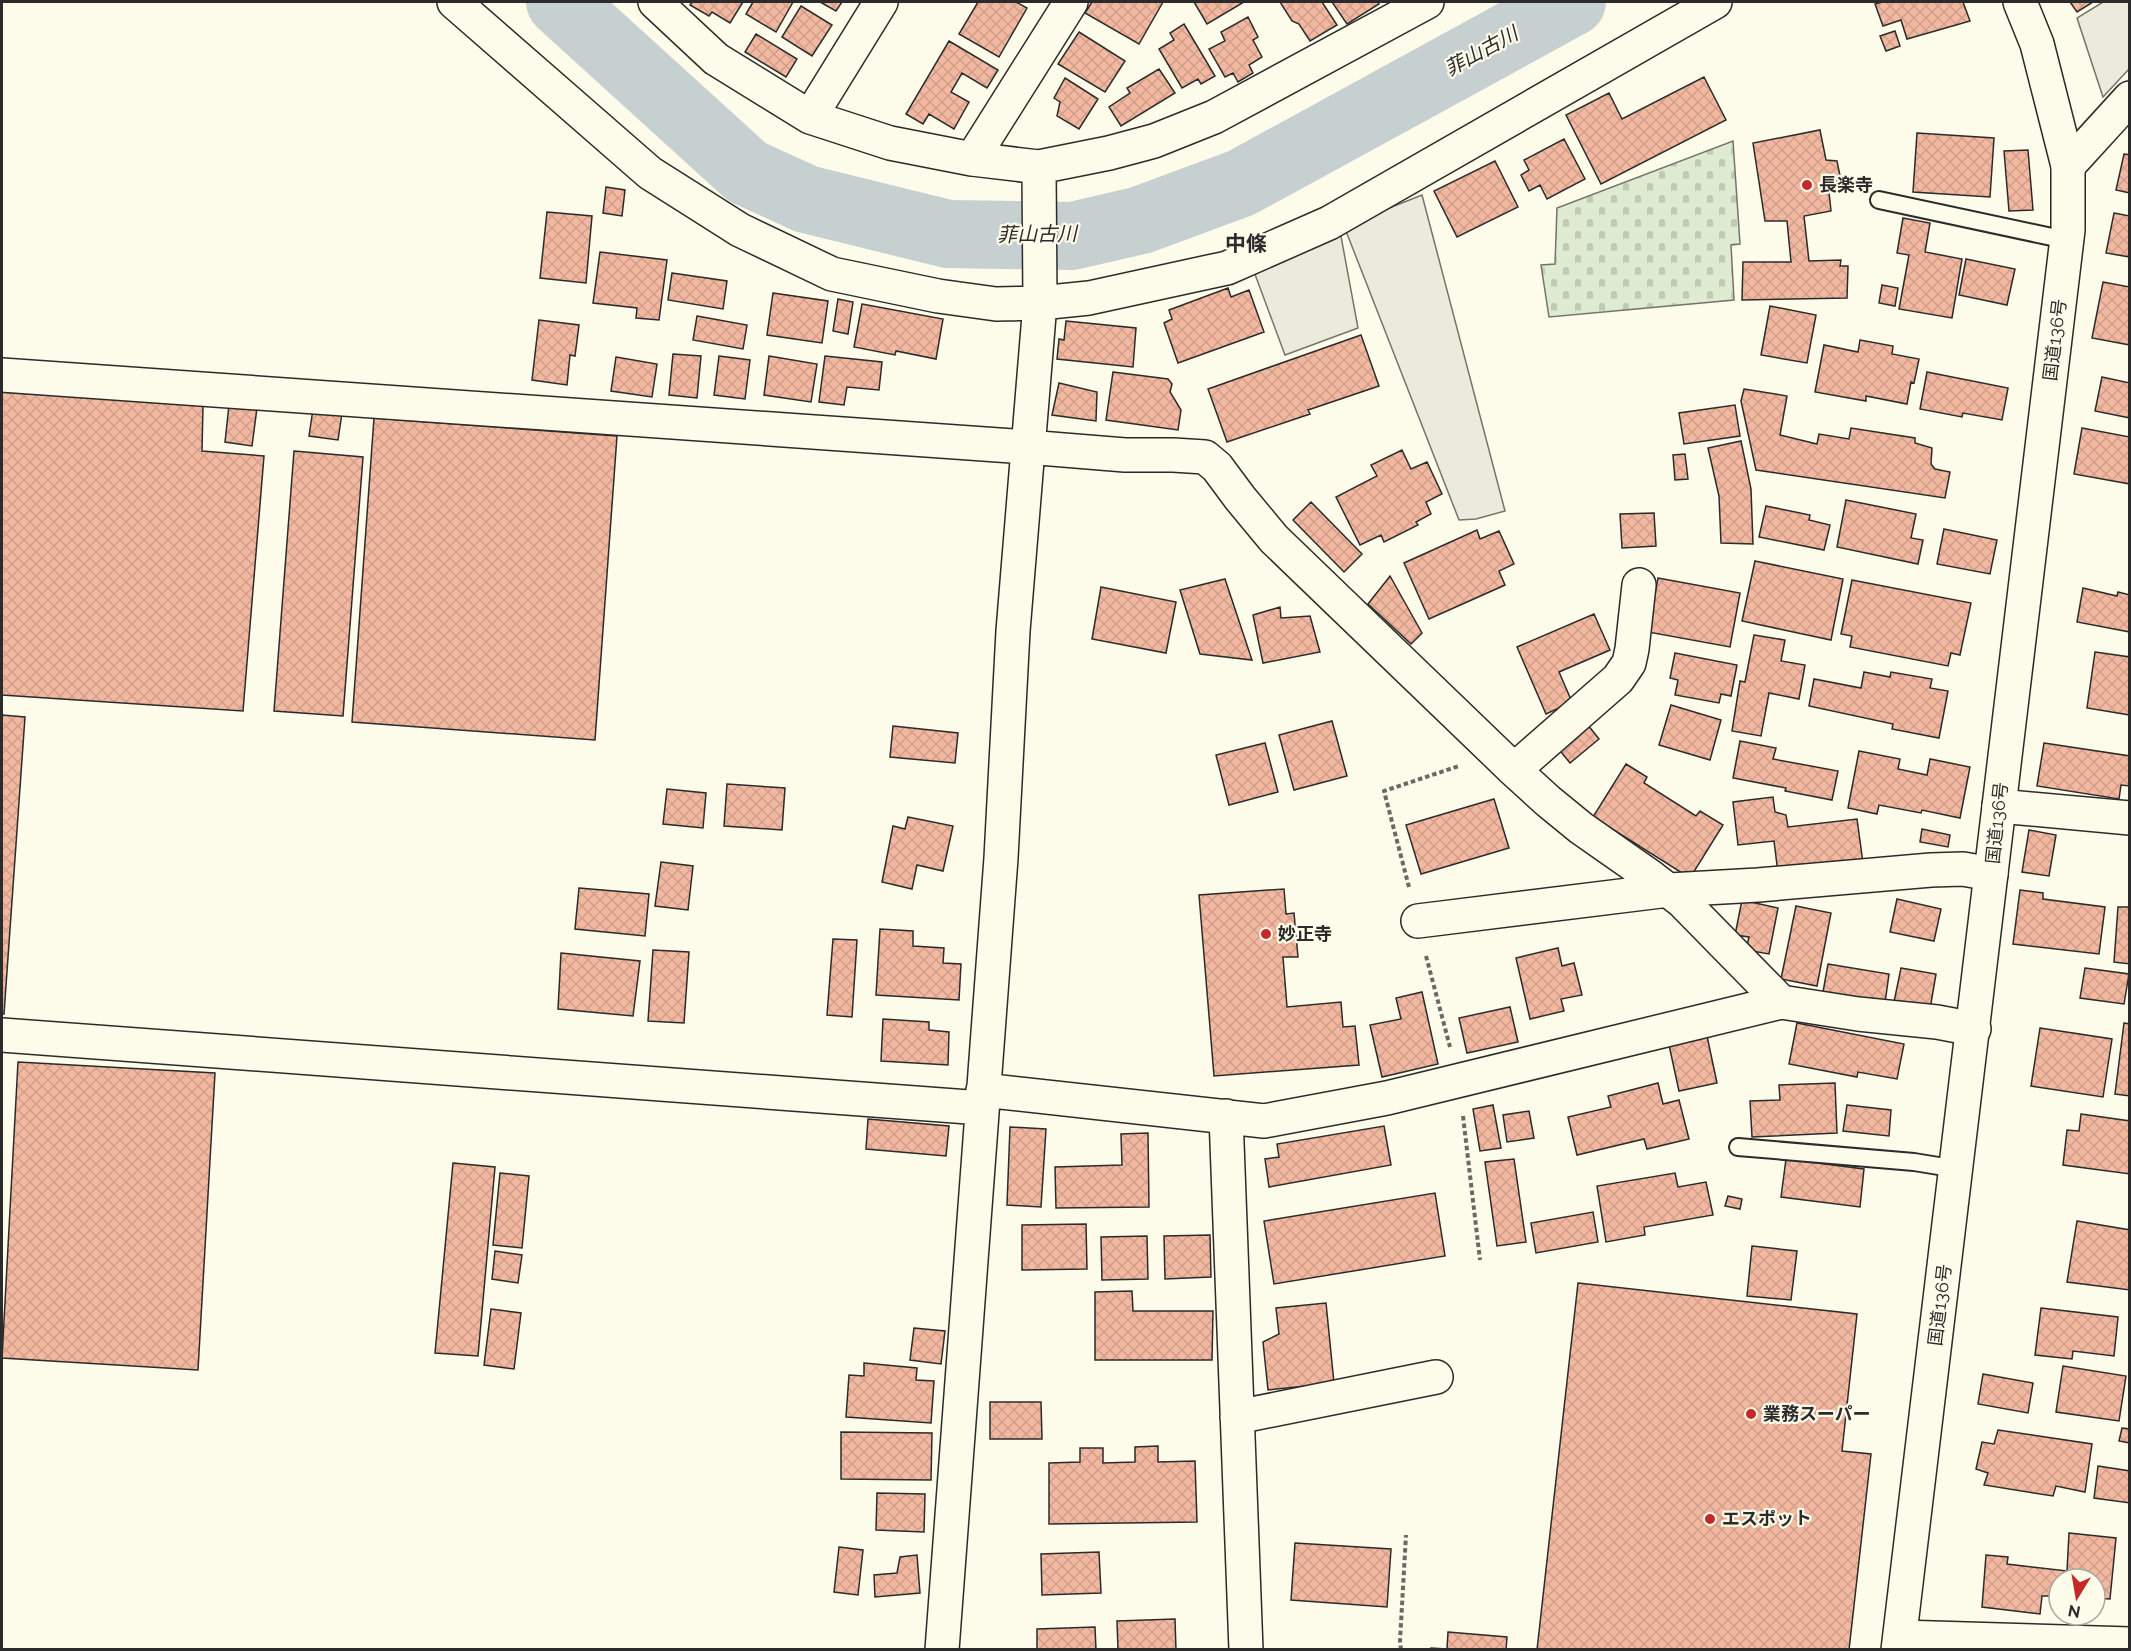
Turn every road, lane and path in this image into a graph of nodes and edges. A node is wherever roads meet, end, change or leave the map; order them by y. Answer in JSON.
{"nodes":[{"id":1,"x":454,"y":2,"type":"edge"},
{"id":2,"x":655,"y":2,"type":"edge"},
{"id":3,"x":880,"y":2,"type":"edge"},
{"id":4,"x":1071,"y":2,"type":"edge"},
{"id":5,"x":1427,"y":2,"type":"edge"},
{"id":6,"x":1715,"y":2,"type":"edge"},
{"id":7,"x":2020,"y":2,"type":"edge"},
{"id":8,"x":2130,"y":98,"type":"edge"},
{"id":9,"x":810,"y":117,"type":"junction"},
{"id":10,"x":972,"y":159,"type":"junction"},
{"id":11,"x":2068,"y":166,"type":"junction"},
{"id":12,"x":1039,"y":172,"type":"junction"},
{"id":13,"x":1879,"y":200,"type":"dead end"},
{"id":14,"x":2066,"y":240,"type":"junction"},
{"id":15,"x":1040,"y":296,"type":"junction"},
{"id":16,"x":2,"y":375,"type":"edge"},
{"id":17,"x":1027,"y":447,"type":"junction"},
{"id":18,"x":1639,"y":585,"type":"dead end"},
{"id":19,"x":1505,"y":762,"type":"junction"},
{"id":20,"x":1999,"y":806,"type":"junction"},
{"id":21,"x":2130,"y":818,"type":"edge"},
{"id":22,"x":1991,"y":874,"type":"junction"},
{"id":23,"x":1669,"y":891,"type":"junction"},
{"id":24,"x":1418,"y":921,"type":"junction"},
{"id":25,"x":1781,"y":1002,"type":"junction"},
{"id":26,"x":1974,"y":1029,"type":"junction"},
{"id":27,"x":2,"y":1035,"type":"edge"},
{"id":28,"x":1458,"y":1081,"type":"junction"},
{"id":29,"x":982,"y":1099,"type":"junction"},
{"id":30,"x":1226,"y":1116,"type":"junction"},
{"id":31,"x":1738,"y":1147,"type":"dead end"},
{"id":32,"x":1957,"y":1169,"type":"junction"},
{"id":33,"x":1480,"y":1260,"type":"dead end"},
{"id":34,"x":1436,"y":1377,"type":"dead end"},
{"id":35,"x":1237,"y":1417,"type":"junction"},
{"id":36,"x":1406,"y":1535,"type":"dead end"},
{"id":37,"x":1899,"y":1643,"type":"edge"},
{"id":38,"x":2130,"y":1644,"type":"edge"},
{"id":39,"x":942,"y":1650,"type":"edge"},
{"id":40,"x":1246,"y":1650,"type":"edge"},
{"id":41,"x":1401,"y":1650,"type":"edge"}],
"edges":[{"from":1,"to":15,"type":"main road"},
{"from":2,"to":9,"type":"main road"},
{"from":3,"to":9,"type":"main road"},
{"from":4,"to":10,"type":"main road"},
{"from":5,"to":12,"type":"main road"},
{"from":6,"to":15,"type":"main road"},
{"from":7,"to":11,"type":"main road","name":"国道136号"},
{"from":8,"to":11,"type":"main road"},
{"from":9,"to":10,"type":"main road"},
{"from":10,"to":12,"type":"main road"},
{"from":11,"to":14,"type":"main road","name":"国道136号"},
{"from":12,"to":15,"type":"main road"},
{"from":13,"to":14,"type":"lane"},
{"from":14,"to":20,"type":"main road","name":"国道136号"},
{"from":15,"to":17,"type":"main road"},
{"from":16,"to":17,"type":"main road"},
{"from":17,"to":19,"type":"main road"},
{"from":17,"to":29,"type":"main road"},
{"from":18,"to":19,"type":"main road"},
{"from":19,"to":23,"type":"main road"},
{"from":19,"to":24,"type":"path"},
{"from":20,"to":21,"type":"main road"},
{"from":20,"to":22,"type":"main road","name":"国道136号"},
{"from":22,"to":23,"type":"main road"},
{"from":22,"to":26,"type":"main road","name":"国道136号"},
{"from":23,"to":24,"type":"main road"},
{"from":23,"to":25,"type":"main road"},
{"from":24,"to":28,"type":"path"},
{"from":25,"to":26,"type":"main road"},
{"from":25,"to":28,"type":"main road"},
{"from":26,"to":32,"type":"main road","name":"国道136号"},
{"from":27,"to":29,"type":"main road"},
{"from":28,"to":30,"type":"main road"},
{"from":28,"to":33,"type":"path"},
{"from":29,"to":30,"type":"main road"},
{"from":29,"to":39,"type":"main road"},
{"from":30,"to":35,"type":"main road"},
{"from":31,"to":32,"type":"lane"},
{"from":32,"to":37,"type":"main road","name":"国道136号"},
{"from":34,"to":35,"type":"main road"},
{"from":35,"to":40,"type":"main road"},
{"from":36,"to":41,"type":"path"},
{"from":37,"to":38,"type":"main road"}]}
